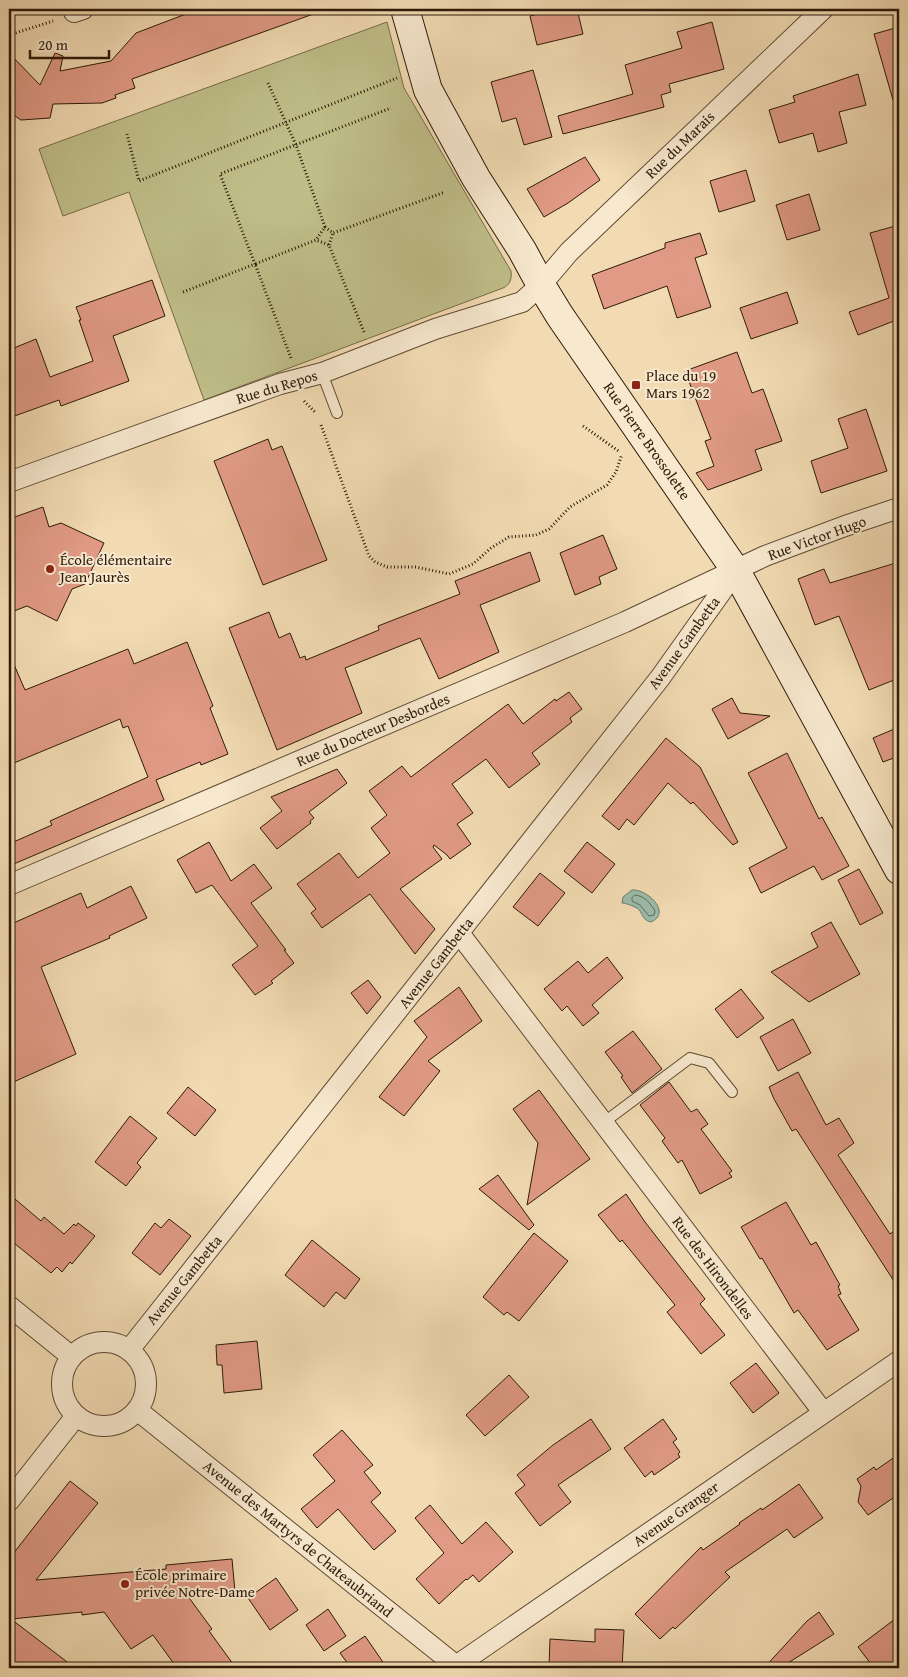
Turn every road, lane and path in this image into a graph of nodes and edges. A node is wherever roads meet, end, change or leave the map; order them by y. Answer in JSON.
{"nodes":[{"id":1,"x":405,"y":9,"type":"edge"},
{"id":2,"x":823,"y":9,"type":"edge"},
{"id":3,"x":79,"y":10,"type":"edge"},
{"id":4,"x":9,"y":36,"type":"edge"},
{"id":5,"x":405,"y":74,"type":"dead end"},
{"id":6,"x":268,"y":83,"type":"dead end"},
{"id":7,"x":392,"y":108,"type":"dead end"},
{"id":8,"x":286,"y":122,"type":"junction"},
{"id":9,"x":127,"y":134,"type":"dead end"},
{"id":10,"x":296,"y":145,"type":"junction"},
{"id":11,"x":445,"y":192,"type":"dead end"},
{"id":12,"x":325,"y":227,"type":"junction"},
{"id":13,"x":333,"y":232,"type":"junction"},
{"id":14,"x":316,"y":240,"type":"junction"},
{"id":15,"x":328,"y":245,"type":"junction"},
{"id":16,"x":254,"y":264,"type":"junction"},
{"id":17,"x":540,"y":284,"type":"junction"},
{"id":18,"x":183,"y":292,"type":"dead end"},
{"id":19,"x":372,"y":353,"type":"junction"},
{"id":20,"x":322,"y":374,"type":"junction"},
{"id":21,"x":297,"y":380,"type":"junction"},
{"id":22,"x":302,"y":400,"type":"dead end"},
{"id":23,"x":337,"y":413,"type":"dead end"},
{"id":24,"x":318,"y":414,"type":"dead end"},
{"id":25,"x":321,"y":423,"type":"dead end"},
{"id":26,"x":583,"y":426,"type":"dead end"},
{"id":27,"x":639,"y":430,"type":"junction"},
{"id":28,"x":622,"y":454,"type":"junction"},
{"id":29,"x":9,"y":482,"type":"edge"},
{"id":30,"x":899,"y":508,"type":"edge"},
{"id":31,"x":736,"y":571,"type":"junction"},
{"id":32,"x":899,"y":870,"type":"edge"},
{"id":33,"x":9,"y":885,"type":"edge"},
{"id":34,"x":459,"y":933,"type":"junction"},
{"id":35,"x":732,"y":1092,"type":"dead end"},
{"id":36,"x":603,"y":1123,"type":"junction"},
{"id":37,"x":9,"y":1306,"type":"edge"},
{"id":38,"x":128,"y":1350,"type":"junction"},
{"id":39,"x":72,"y":1357,"type":"junction"},
{"id":40,"x":899,"y":1361,"type":"edge"},
{"id":41,"x":137,"y":1410,"type":"junction"},
{"id":42,"x":823,"y":1412,"type":"junction"},
{"id":43,"x":76,"y":1416,"type":"junction"},
{"id":44,"x":9,"y":1501,"type":"edge"},
{"id":45,"x":456,"y":1667,"type":"edge"}],
"edges":[{"from":1,"to":17,"type":"street","name":"Rue Pierre Brossolette"},
{"from":2,"to":17,"type":"street","name":"Rue du Marais"},
{"from":3,"to":4,"type":"path"},
{"from":5,"to":8,"type":"path"},
{"from":6,"to":8,"type":"path"},
{"from":7,"to":10,"type":"path"},
{"from":8,"to":9,"type":"path"},
{"from":8,"to":10,"type":"path"},
{"from":10,"to":12,"type":"path"},
{"from":10,"to":16,"type":"path"},
{"from":11,"to":13,"type":"path"},
{"from":12,"to":13,"type":"path"},
{"from":12,"to":14,"type":"path"},
{"from":13,"to":15,"type":"path"},
{"from":14,"to":15,"type":"path"},
{"from":14,"to":16,"type":"path"},
{"from":15,"to":19,"type":"path"},
{"from":16,"to":18,"type":"path"},
{"from":16,"to":21,"type":"path"},
{"from":17,"to":19,"type":"street","name":"Rue du Repos"},
{"from":17,"to":27,"type":"street","name":"Rue Pierre Brossolette"},
{"from":19,"to":20,"type":"street","name":"Rue du Repos"},
{"from":20,"to":21,"type":"street","name":"Rue du Repos"},
{"from":20,"to":23,"type":"lane"},
{"from":21,"to":29,"type":"street","name":"Rue du Repos"},
{"from":22,"to":24,"type":"path"},
{"from":25,"to":28,"type":"path"},
{"from":26,"to":28,"type":"path"},
{"from":27,"to":28,"type":"path"},
{"from":27,"to":31,"type":"street","name":"Rue Pierre Brossolette"},
{"from":30,"to":31,"type":"street","name":"Rue Victor Hugo"},
{"from":31,"to":32,"type":"street","name":"Rue Pierre Brossolette"},
{"from":31,"to":33,"type":"street","name":"Rue du Docteur Desbordes"},
{"from":31,"to":34,"type":"street","name":"Avenue Gambetta"},
{"from":34,"to":36,"type":"street","name":"Rue des Hirondelles"},
{"from":34,"to":38,"type":"street","name":"Avenue Gambetta"},
{"from":35,"to":36,"type":"lane"},
{"from":36,"to":42,"type":"street","name":"Rue des Hirondelles"},
{"from":37,"to":39,"type":"street"},
{"from":38,"to":39,"type":"street"},
{"from":38,"to":41,"type":"street"},
{"from":39,"to":43,"type":"street"},
{"from":40,"to":42,"type":"street","name":"Avenue Granger"},
{"from":41,"to":43,"type":"street"},
{"from":41,"to":45,"type":"street","name":"Avenue des Martyrs de Chateaubriand"},
{"from":42,"to":45,"type":"street","name":"Avenue Granger"},
{"from":43,"to":44,"type":"street"}]}
